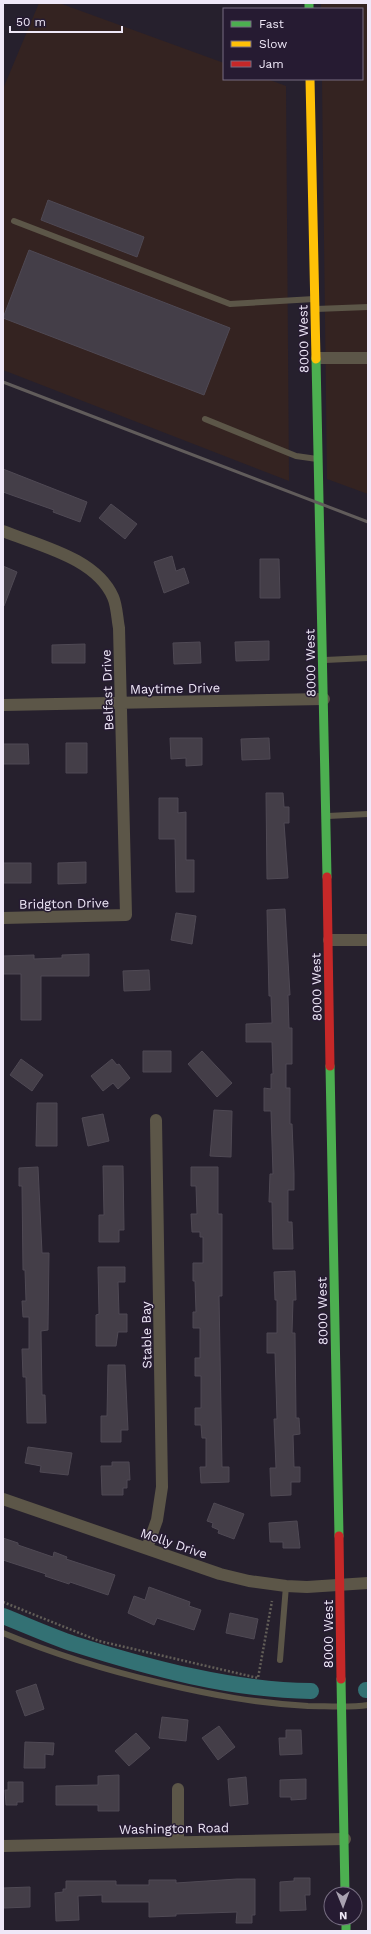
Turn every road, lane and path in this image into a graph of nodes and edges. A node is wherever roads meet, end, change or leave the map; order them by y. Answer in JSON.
{"nodes":[{"id":1,"x":310,"y":80,"type":"edge"},
{"id":2,"x":14,"y":221,"type":"dead end"},
{"id":3,"x":315,"y":299,"type":"junction"},
{"id":4,"x":368,"y":307,"type":"edge"},
{"id":5,"x":316,"y":309,"type":"junction"},
{"id":6,"x":317,"y":358,"type":"junction"},
{"id":7,"x":368,"y":358,"type":"edge"},
{"id":8,"x":205,"y":419,"type":"dead end"},
{"id":9,"x":319,"y":459,"type":"junction"},
{"id":10,"x":3,"y":531,"type":"edge"},
{"id":11,"x":368,"y":658,"type":"edge"},
{"id":12,"x":323,"y":660,"type":"junction"},
{"id":13,"x":324,"y":699,"type":"junction"},
{"id":14,"x":121,"y":703,"type":"junction"},
{"id":15,"x":3,"y":705,"type":"edge"},
{"id":16,"x":368,"y":814,"type":"edge"},
{"id":17,"x":326,"y":816,"type":"junction"},
{"id":18,"x":126,"y":915,"type":"joint"},
{"id":19,"x":3,"y":918,"type":"edge"},
{"id":20,"x":329,"y":940,"type":"junction"},
{"id":21,"x":368,"y":940,"type":"edge"},
{"id":22,"x":156,"y":1120,"type":"dead end"},
{"id":23,"x":3,"y":1499,"type":"edge"},
{"id":24,"x":147,"y":1548,"type":"junction"},
{"id":25,"x":368,"y":1583,"type":"edge"},
{"id":26,"x":341,"y":1585,"type":"junction"},
{"id":27,"x":286,"y":1586,"type":"junction"},
{"id":28,"x":272,"y":1601,"type":"dead end"},
{"id":29,"x":3,"y":1602,"type":"edge"},
{"id":30,"x":3,"y":1633,"type":"edge"},
{"id":31,"x":280,"y":1660,"type":"dead end"},
{"id":32,"x":368,"y":1705,"type":"edge"},
{"id":33,"x":342,"y":1706,"type":"junction"},
{"id":34,"x":178,"y":1789,"type":"dead end"},
{"id":35,"x":345,"y":1839,"type":"junction"},
{"id":36,"x":178,"y":1842,"type":"junction"},
{"id":37,"x":3,"y":1846,"type":"edge"},
{"id":38,"x":346,"y":1886,"type":"edge"}],
"edges":[{"from":1,"to":3,"type":"street","name":"8000 West"},
{"from":2,"to":3,"type":"lane"},
{"from":3,"to":5,"type":"street","name":"8000 West"},
{"from":4,"to":5,"type":"lane"},
{"from":5,"to":6,"type":"street","name":"8000 West"},
{"from":6,"to":7,"type":"street"},
{"from":6,"to":9,"type":"street","name":"8000 West"},
{"from":8,"to":9,"type":"lane"},
{"from":9,"to":12,"type":"street","name":"8000 West"},
{"from":10,"to":14,"type":"street","name":"Belfast Drive"},
{"from":11,"to":12,"type":"lane"},
{"from":12,"to":13,"type":"street","name":"8000 West"},
{"from":13,"to":14,"type":"street","name":"Maytime Drive"},
{"from":13,"to":17,"type":"street","name":"8000 West"},
{"from":14,"to":15,"type":"street","name":"Maytime Drive"},
{"from":14,"to":18,"type":"street","name":"Belfast Drive"},
{"from":16,"to":17,"type":"lane"},
{"from":17,"to":20,"type":"street","name":"8000 West"},
{"from":18,"to":19,"type":"street","name":"Bridgton Drive"},
{"from":20,"to":21,"type":"street"},
{"from":20,"to":26,"type":"street","name":"8000 West"},
{"from":22,"to":24,"type":"street","name":"Stable Bay"},
{"from":23,"to":24,"type":"street","name":"Molly Drive"},
{"from":24,"to":27,"type":"street","name":"Molly Drive"},
{"from":25,"to":26,"type":"street","name":"Molly Drive"},
{"from":26,"to":27,"type":"street","name":"Molly Drive"},
{"from":26,"to":33,"type":"street","name":"8000 West"},
{"from":27,"to":31,"type":"lane"},
{"from":28,"to":29,"type":"path"},
{"from":30,"to":33,"type":"lane"},
{"from":32,"to":33,"type":"lane"},
{"from":33,"to":35,"type":"street","name":"8000 West"},
{"from":34,"to":36,"type":"street"},
{"from":35,"to":36,"type":"street","name":"Washington Road"},
{"from":35,"to":38,"type":"street","name":"8000 West"},
{"from":36,"to":37,"type":"street","name":"Washington Road"}]}
